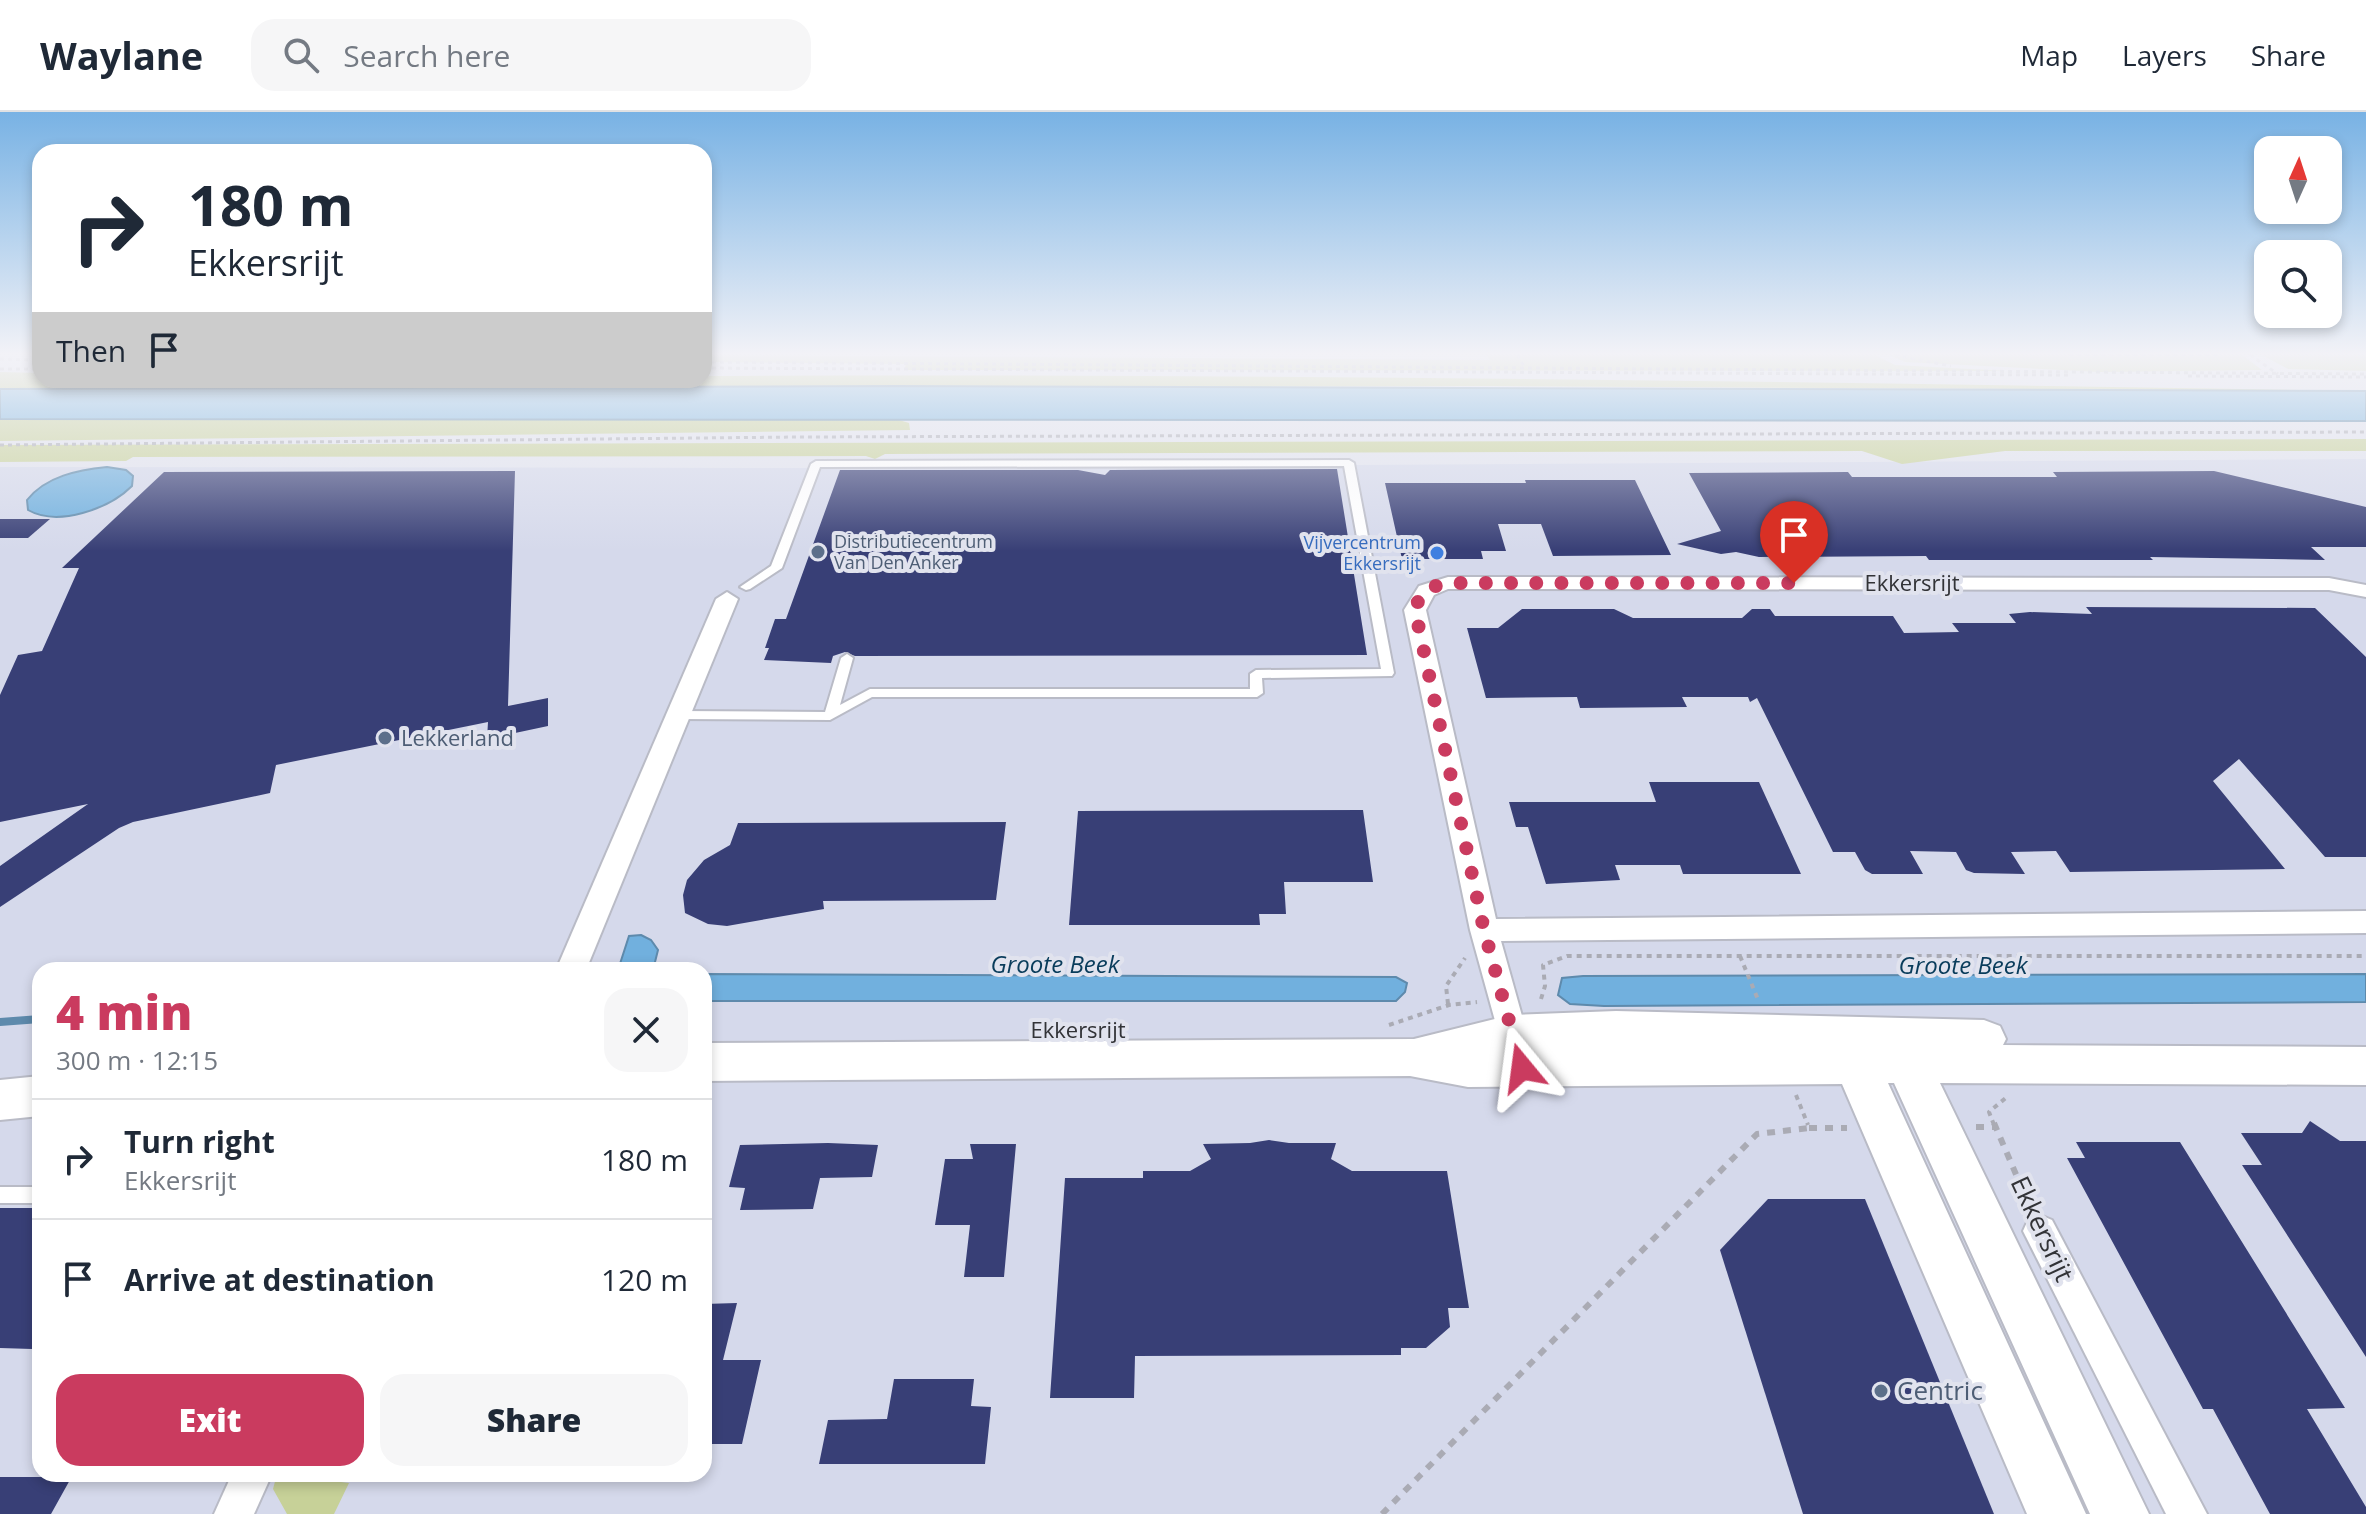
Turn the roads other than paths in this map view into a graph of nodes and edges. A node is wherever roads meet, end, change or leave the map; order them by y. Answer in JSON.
{"nodes":[{"id":1,"x":2366,"y":591,"type":"edge"},
{"id":2,"x":737,"y":593,"type":"joint"},
{"id":3,"x":847,"y":658,"type":"dead end"},
{"id":4,"x":678,"y":715,"type":"junction"},
{"id":5,"x":830,"y":716,"type":"junction"},
{"id":6,"x":2366,"y":922,"type":"edge"},
{"id":7,"x":1484,"y":930,"type":"junction"},
{"id":8,"x":574,"y":962,"type":"edge"},
{"id":9,"x":1511,"y":1034,"type":"junction"},
{"id":10,"x":2366,"y":1041,"type":"edge"},
{"id":11,"x":1880,"y":1056,"type":"junction"},
{"id":12,"x":712,"y":1062,"type":"edge"},
{"id":13,"x":2366,"y":1066,"type":"edge"},
{"id":14,"x":32,"y":1097,"type":"edge"},
{"id":15,"x":0,"y":1100,"type":"edge"},
{"id":16,"x":0,"y":1195,"type":"edge"},
{"id":17,"x":32,"y":1195,"type":"edge"},
{"id":18,"x":2040,"y":1231,"type":"road end"},
{"id":19,"x":248,"y":1482,"type":"edge"},
{"id":20,"x":234,"y":1514,"type":"edge"},
{"id":21,"x":2057,"y":1514,"type":"edge"},
{"id":22,"x":2120,"y":1514,"type":"edge"},
{"id":23,"x":2187,"y":1514,"type":"edge"}],
"edges":[{"from":1,"to":7,"type":"street","name":"Ekkersrijt"},
{"from":2,"to":4,"type":"street"},
{"from":2,"to":5,"type":"lane"},
{"from":3,"to":5,"type":"lane"},
{"from":4,"to":5,"type":"lane"},
{"from":4,"to":8,"type":"street"},
{"from":6,"to":7,"type":"street"},
{"from":7,"to":9,"type":"street","name":"Ekkersrijt"},
{"from":9,"to":11,"type":"main road","name":"Ekkersrijt"},
{"from":9,"to":11,"type":"main road","name":"Ekkersrijt"},
{"from":9,"to":12,"type":"main road","name":"Ekkersrijt"},
{"from":10,"to":11,"type":"main road","name":"Ekkersrijt"},
{"from":11,"to":13,"type":"main road","name":"Ekkersrijt"},
{"from":11,"to":21,"type":"main road"},
{"from":11,"to":22,"type":"main road"},
{"from":14,"to":15,"type":"main road"},
{"from":16,"to":17,"type":"lane"},
{"from":18,"to":23,"type":"street","name":"Ekkersrijt"},
{"from":19,"to":20,"type":"street"}]}
